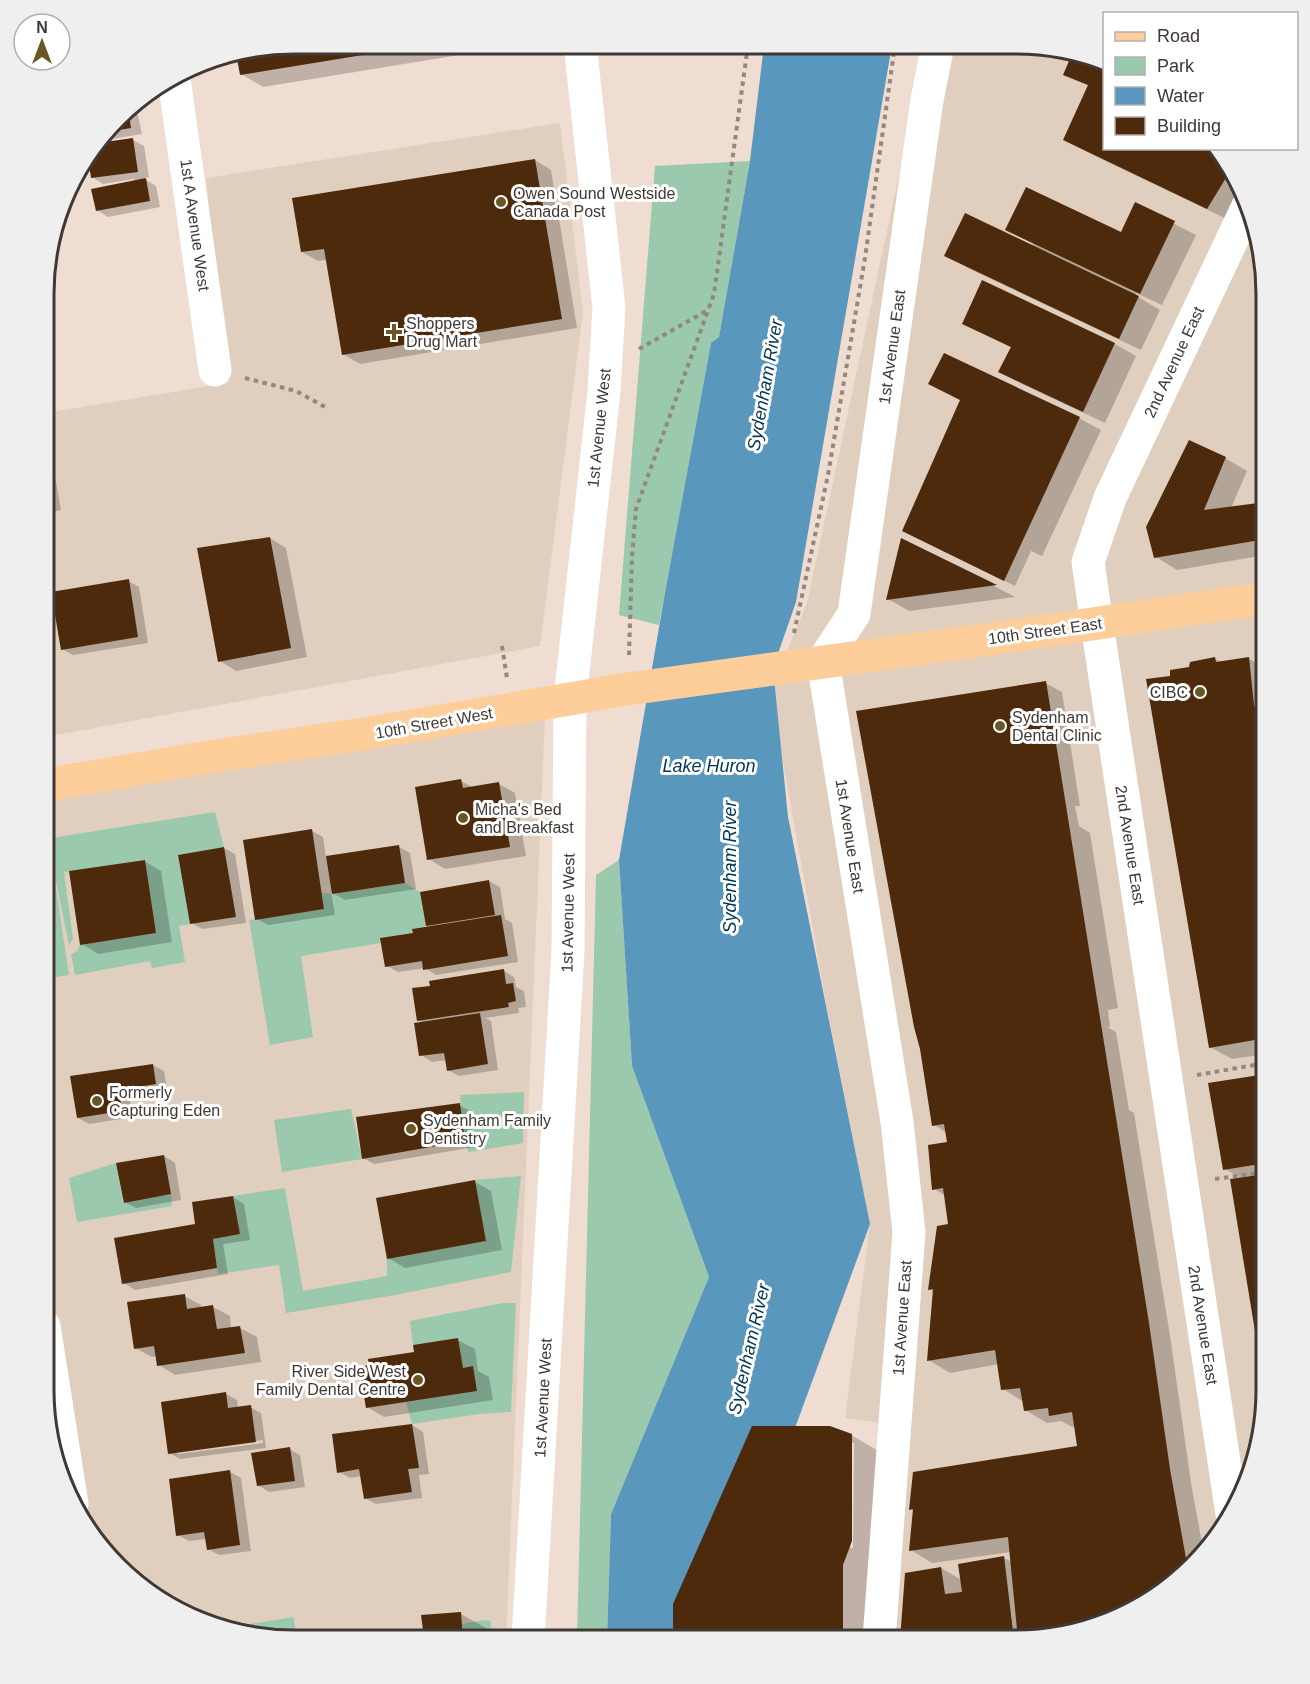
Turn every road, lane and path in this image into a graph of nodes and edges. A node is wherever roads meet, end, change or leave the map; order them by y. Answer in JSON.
{"nodes":[{"id":1,"x":581,"y":54,"type":"edge"},
{"id":2,"x":747,"y":54,"type":"edge"},
{"id":3,"x":894,"y":54,"type":"edge"},
{"id":4,"x":936,"y":54,"type":"edge"},
{"id":5,"x":175,"y":86,"type":"edge"},
{"id":6,"x":1243,"y":217,"type":"edge"},
{"id":7,"x":709,"y":310,"type":"junction"},
{"id":8,"x":606,"y":368,"type":"junction"},
{"id":9,"x":215,"y":370,"type":"joint"},
{"id":10,"x":327,"y":408,"type":"dead end"},
{"id":11,"x":1256,"y":600,"type":"edge"},
{"id":12,"x":1097,"y":624,"type":"junction"},
{"id":13,"x":823,"y":661,"type":"junction"},
{"id":14,"x":780,"y":667,"type":"junction"},
{"id":15,"x":628,"y":689,"type":"junction"},
{"id":16,"x":570,"y":699,"type":"junction"},
{"id":17,"x":54,"y":783,"type":"edge"},
{"id":18,"x":1256,"y":1065,"type":"edge"},
{"id":19,"x":1192,"y":1076,"type":"dead end"},
{"id":20,"x":1256,"y":1173,"type":"edge"},
{"id":21,"x":1181,"y":1184,"type":"junction"},
{"id":22,"x":54,"y":1390,"type":"edge"},
{"id":23,"x":65,"y":1462,"type":"edge"},
{"id":24,"x":1230,"y":1499,"type":"edge"},
{"id":25,"x":529,"y":1630,"type":"edge"},
{"id":26,"x":880,"y":1630,"type":"edge"}],
"edges":[{"from":1,"to":8,"type":"street","name":"1st Avenue West"},
{"from":2,"to":7,"type":"path"},
{"from":3,"to":14,"type":"path"},
{"from":4,"to":13,"type":"street","name":"1st Avenue East"},
{"from":5,"to":9,"type":"street","name":"1st A Avenue West"},
{"from":6,"to":12,"type":"street","name":"2nd Avenue East"},
{"from":7,"to":8,"type":"path"},
{"from":7,"to":15,"type":"path"},
{"from":8,"to":16,"type":"street","name":"1st Avenue West"},
{"from":9,"to":10,"type":"path"},
{"from":11,"to":12,"type":"main road","name":"10th Street East"},
{"from":12,"to":13,"type":"main road","name":"10th Street East"},
{"from":12,"to":21,"type":"street","name":"2nd Avenue East"},
{"from":13,"to":14,"type":"main road","name":"10th Street West"},
{"from":13,"to":26,"type":"street","name":"1st Avenue East"},
{"from":14,"to":15,"type":"main road","name":"10th Street West"},
{"from":15,"to":16,"type":"main road","name":"10th Street West"},
{"from":16,"to":17,"type":"main road","name":"10th Street West"},
{"from":16,"to":25,"type":"street","name":"1st Avenue West"},
{"from":18,"to":19,"type":"path"},
{"from":20,"to":21,"type":"path"},
{"from":21,"to":24,"type":"street","name":"2nd Avenue East"},
{"from":22,"to":23,"type":"street"}]}
